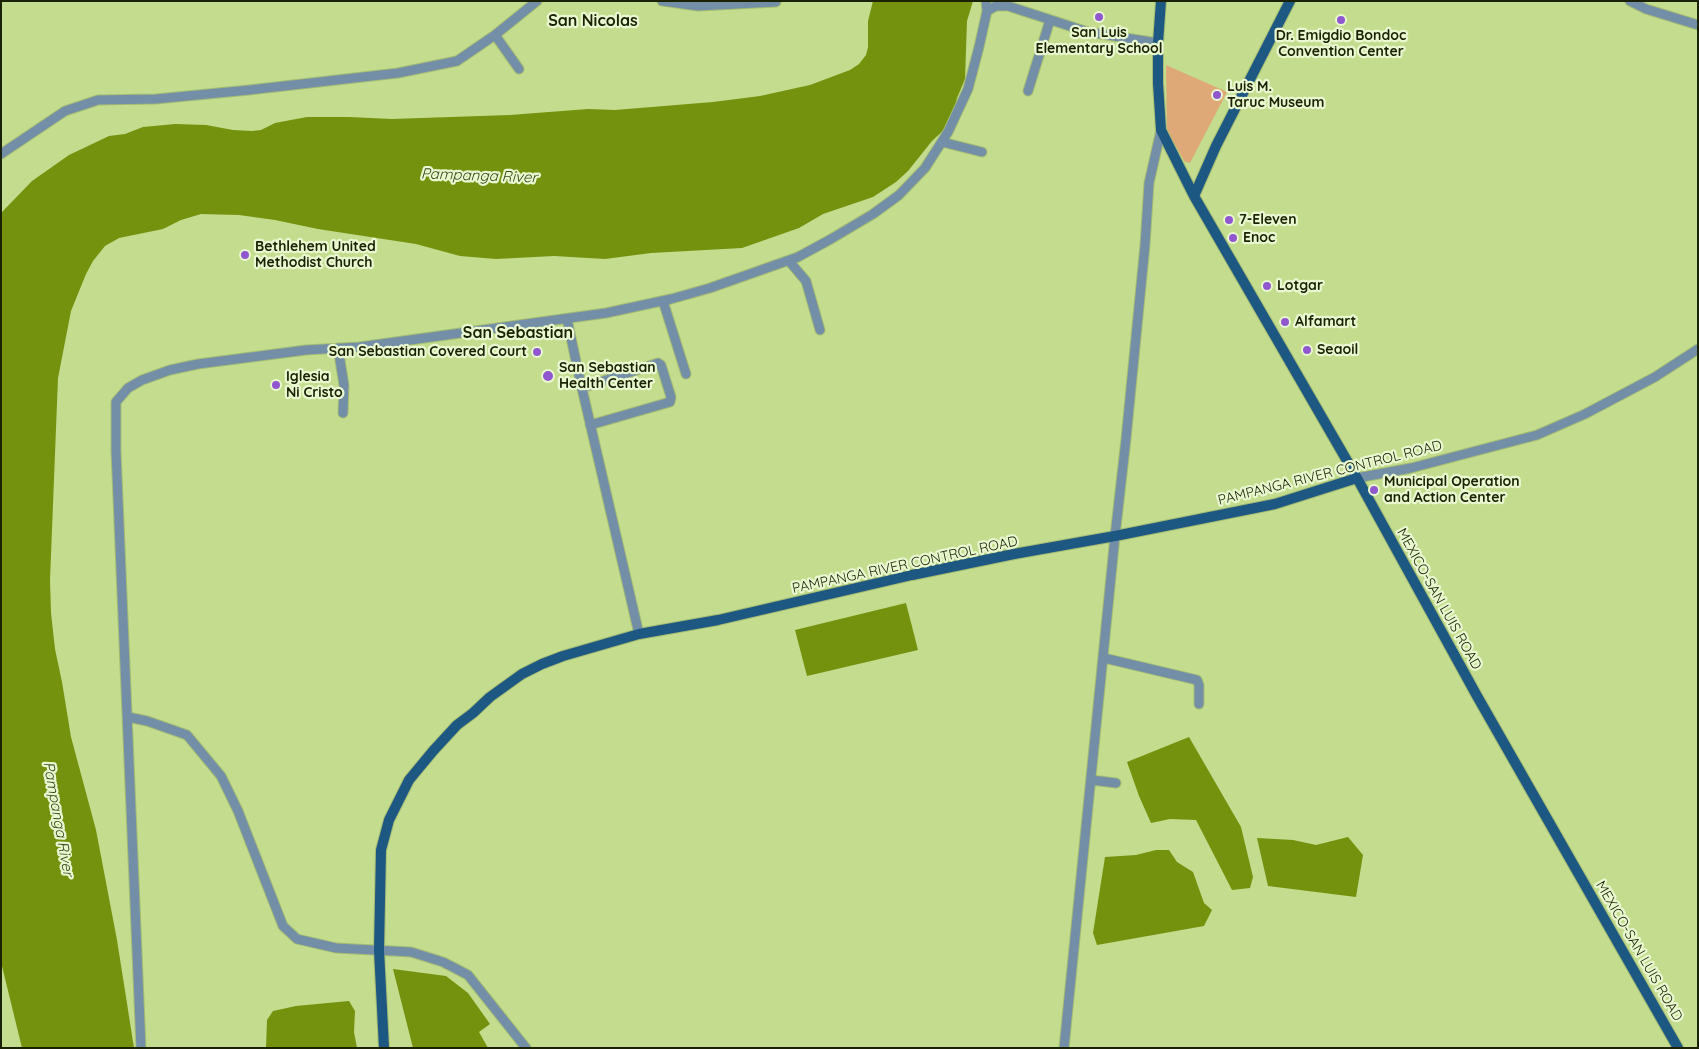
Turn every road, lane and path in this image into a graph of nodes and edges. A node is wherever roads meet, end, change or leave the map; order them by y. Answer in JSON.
{"nodes":[{"id":1,"x":537,"y":1,"type":"edge"},
{"id":2,"x":662,"y":1,"type":"edge"},
{"id":3,"x":1161,"y":1,"type":"edge"},
{"id":4,"x":1290,"y":1,"type":"edge"},
{"id":5,"x":1630,"y":1,"type":"edge"},
{"id":6,"x":776,"y":2,"type":"edge"},
{"id":7,"x":1647,"y":5,"type":"edge"},
{"id":8,"x":986,"y":6,"type":"edge"},
{"id":9,"x":1050,"y":20,"type":"junction"},
{"id":10,"x":1698,"y":25,"type":"edge"},
{"id":11,"x":495,"y":35,"type":"junction"},
{"id":12,"x":1158,"y":43,"type":"junction"},
{"id":13,"x":519,"y":69,"type":"dead end"},
{"id":14,"x":1028,"y":91,"type":"dead end"},
{"id":15,"x":1161,"y":130,"type":"junction"},
{"id":16,"x":942,"y":142,"type":"junction"},
{"id":17,"x":982,"y":152,"type":"dead end"},
{"id":18,"x":1,"y":154,"type":"edge"},
{"id":19,"x":1194,"y":196,"type":"junction"},
{"id":20,"x":789,"y":260,"type":"junction"},
{"id":21,"x":662,"y":301,"type":"junction"},
{"id":22,"x":567,"y":318,"type":"junction"},
{"id":23,"x":820,"y":330,"type":"dead end"},
{"id":24,"x":338,"y":348,"type":"junction"},
{"id":25,"x":1698,"y":349,"type":"edge"},
{"id":26,"x":686,"y":374,"type":"dead end"},
{"id":27,"x":582,"y":388,"type":"junction"},
{"id":28,"x":343,"y":413,"type":"dead end"},
{"id":29,"x":590,"y":425,"type":"junction"},
{"id":30,"x":1357,"y":478,"type":"junction"},
{"id":31,"x":1115,"y":536,"type":"junction"},
{"id":32,"x":639,"y":634,"type":"junction"},
{"id":33,"x":1104,"y":658,"type":"junction"},
{"id":34,"x":1199,"y":704,"type":"dead end"},
{"id":35,"x":128,"y":717,"type":"junction"},
{"id":36,"x":1091,"y":780,"type":"junction"},
{"id":37,"x":1116,"y":783,"type":"dead end"},
{"id":38,"x":379,"y":950,"type":"junction"},
{"id":39,"x":141,"y":1048,"type":"edge"},
{"id":40,"x":384,"y":1048,"type":"edge"},
{"id":41,"x":526,"y":1048,"type":"edge"},
{"id":42,"x":1064,"y":1048,"type":"edge"},
{"id":43,"x":1678,"y":1048,"type":"edge"}],
"edges":[{"from":1,"to":11,"type":"street"},
{"from":2,"to":6,"type":"street"},
{"from":3,"to":12,"type":"main road"},
{"from":4,"to":19,"type":"main road"},
{"from":5,"to":7,"type":"street"},
{"from":7,"to":10,"type":"street"},
{"from":8,"to":9,"type":"street"},
{"from":8,"to":16,"type":"street"},
{"from":9,"to":12,"type":"street"},
{"from":9,"to":14,"type":"street"},
{"from":11,"to":13,"type":"street"},
{"from":11,"to":18,"type":"street"},
{"from":12,"to":15,"type":"main road"},
{"from":15,"to":19,"type":"main road","name":"MEXICO-SAN LUIS ROAD"},
{"from":15,"to":31,"type":"street"},
{"from":16,"to":17,"type":"street"},
{"from":16,"to":20,"type":"street"},
{"from":19,"to":30,"type":"main road","name":"MEXICO-SAN LUIS ROAD"},
{"from":20,"to":21,"type":"street"},
{"from":20,"to":23,"type":"street"},
{"from":21,"to":22,"type":"street"},
{"from":21,"to":26,"type":"street"},
{"from":22,"to":24,"type":"street"},
{"from":22,"to":27,"type":"street"},
{"from":24,"to":28,"type":"street"},
{"from":24,"to":35,"type":"street"},
{"from":25,"to":30,"type":"street","name":"PAMPANGA RIVER CONTROL ROAD"},
{"from":27,"to":29,"type":"street"},
{"from":27,"to":29,"type":"street"},
{"from":29,"to":32,"type":"street"},
{"from":30,"to":31,"type":"main road","name":"PAMPANGA RIVER CONTROL ROAD"},
{"from":30,"to":43,"type":"main road","name":"MEXICO-SAN LUIS ROAD"},
{"from":31,"to":32,"type":"main road","name":"PAMPANGA RIVER CONTROL ROAD"},
{"from":31,"to":33,"type":"street"},
{"from":32,"to":38,"type":"main road","name":"PAMPANGA RIVER CONTROL ROAD"},
{"from":33,"to":34,"type":"street"},
{"from":33,"to":36,"type":"street"},
{"from":35,"to":38,"type":"street"},
{"from":35,"to":39,"type":"street"},
{"from":36,"to":37,"type":"street"},
{"from":36,"to":42,"type":"street"},
{"from":38,"to":40,"type":"main road","name":"PAMPANGA RIVER CONTROL ROAD"},
{"from":38,"to":41,"type":"street"}]}
